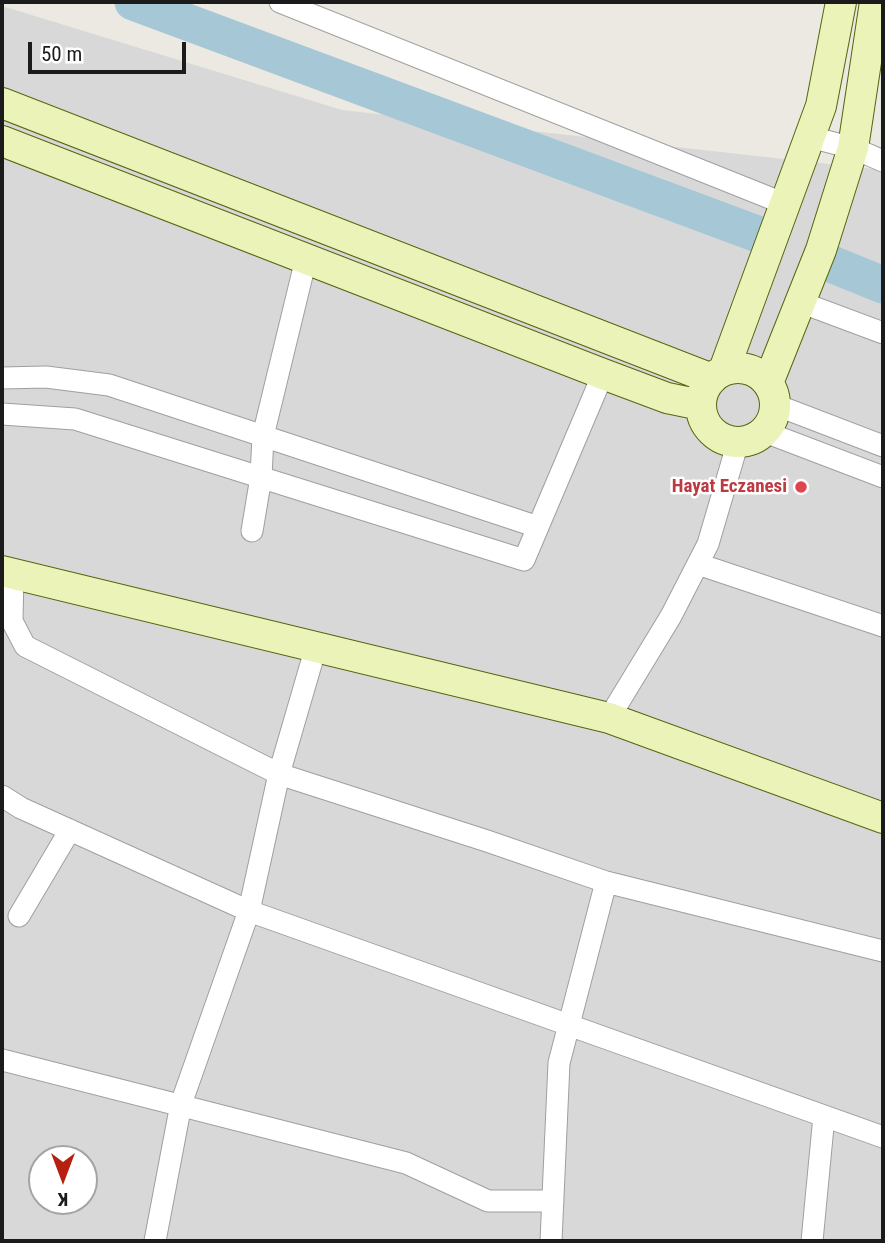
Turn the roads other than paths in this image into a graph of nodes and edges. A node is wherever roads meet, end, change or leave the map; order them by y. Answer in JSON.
{"nodes":[{"id":1,"x":280,"y":2,"type":"edge"},
{"id":2,"x":841,"y":2,"type":"edge"},
{"id":3,"x":875,"y":2,"type":"edge"},
{"id":4,"x":2,"y":103,"type":"edge"},
{"id":5,"x":810,"y":137,"type":"junction"},
{"id":6,"x":2,"y":141,"type":"edge"},
{"id":7,"x":853,"y":148,"type":"junction"},
{"id":8,"x":883,"y":161,"type":"edge"},
{"id":9,"x":785,"y":204,"type":"junction"},
{"id":10,"x":306,"y":259,"type":"junction"},
{"id":11,"x":800,"y":302,"type":"junction"},
{"id":12,"x":883,"y":333,"type":"edge"},
{"id":13,"x":603,"y":374,"type":"junction"},
{"id":14,"x":2,"y":378,"type":"edge"},
{"id":15,"x":712,"y":385,"type":"junction"},
{"id":16,"x":2,"y":414,"type":"edge"},
{"id":17,"x":762,"y":416,"type":"junction"},
{"id":18,"x":263,"y":436,"type":"junction"},
{"id":19,"x":883,"y":446,"type":"edge"},
{"id":20,"x":261,"y":477,"type":"junction"},
{"id":21,"x":883,"y":477,"type":"edge"},
{"id":22,"x":538,"y":527,"type":"junction"},
{"id":23,"x":252,"y":531,"type":"dead end"},
{"id":24,"x":698,"y":564,"type":"junction"},
{"id":25,"x":8,"y":573,"type":"edge"},
{"id":26,"x":883,"y":626,"type":"edge"},
{"id":27,"x":316,"y":647,"type":"junction"},
{"id":28,"x":609,"y":718,"type":"junction"},
{"id":29,"x":279,"y":774,"type":"junction"},
{"id":30,"x":2,"y":796,"type":"edge"},
{"id":31,"x":883,"y":818,"type":"edge"},
{"id":32,"x":70,"y":830,"type":"junction"},
{"id":33,"x":606,"y":882,"type":"junction"},
{"id":34,"x":248,"y":911,"type":"junction"},
{"id":35,"x":19,"y":916,"type":"dead end"},
{"id":36,"x":883,"y":951,"type":"edge"},
{"id":37,"x":569,"y":1025,"type":"junction"},
{"id":38,"x":2,"y":1060,"type":"edge"},
{"id":39,"x":181,"y":1104,"type":"junction"},
{"id":40,"x":824,"y":1115,"type":"junction"},
{"id":41,"x":883,"y":1137,"type":"edge"},
{"id":42,"x":552,"y":1201,"type":"junction"},
{"id":43,"x":155,"y":1241,"type":"edge"},
{"id":44,"x":551,"y":1241,"type":"edge"},
{"id":45,"x":812,"y":1241,"type":"edge"}],
"edges":[{"from":1,"to":9,"type":"street"},
{"from":2,"to":5,"type":"street"},
{"from":3,"to":7,"type":"street"},
{"from":4,"to":15,"type":"street"},
{"from":5,"to":7,"type":"street"},
{"from":5,"to":9,"type":"street"},
{"from":6,"to":10,"type":"street"},
{"from":7,"to":8,"type":"street"},
{"from":7,"to":11,"type":"street"},
{"from":9,"to":15,"type":"street"},
{"from":10,"to":13,"type":"street"},
{"from":10,"to":18,"type":"street"},
{"from":11,"to":12,"type":"street"},
{"from":11,"to":17,"type":"street"},
{"from":13,"to":15,"type":"street"},
{"from":13,"to":22,"type":"street"},
{"from":14,"to":18,"type":"street"},
{"from":15,"to":17,"type":"street"},
{"from":15,"to":17,"type":"street"},
{"from":16,"to":20,"type":"street"},
{"from":17,"to":19,"type":"street"},
{"from":17,"to":21,"type":"street"},
{"from":17,"to":24,"type":"street"},
{"from":18,"to":20,"type":"street"},
{"from":18,"to":22,"type":"street"},
{"from":20,"to":22,"type":"street"},
{"from":20,"to":23,"type":"street"},
{"from":24,"to":26,"type":"street"},
{"from":24,"to":28,"type":"street"},
{"from":25,"to":27,"type":"street"},
{"from":25,"to":29,"type":"street"},
{"from":27,"to":28,"type":"street"},
{"from":27,"to":29,"type":"street"},
{"from":28,"to":31,"type":"street"},
{"from":29,"to":33,"type":"street"},
{"from":29,"to":34,"type":"street"},
{"from":30,"to":32,"type":"street"},
{"from":32,"to":34,"type":"street"},
{"from":32,"to":35,"type":"street"},
{"from":33,"to":36,"type":"street"},
{"from":33,"to":37,"type":"street"},
{"from":34,"to":37,"type":"street"},
{"from":34,"to":39,"type":"street"},
{"from":37,"to":40,"type":"street"},
{"from":37,"to":42,"type":"street"},
{"from":38,"to":39,"type":"street"},
{"from":39,"to":42,"type":"street"},
{"from":39,"to":43,"type":"street"},
{"from":40,"to":41,"type":"street"},
{"from":40,"to":45,"type":"street"},
{"from":42,"to":44,"type":"street"}]}
